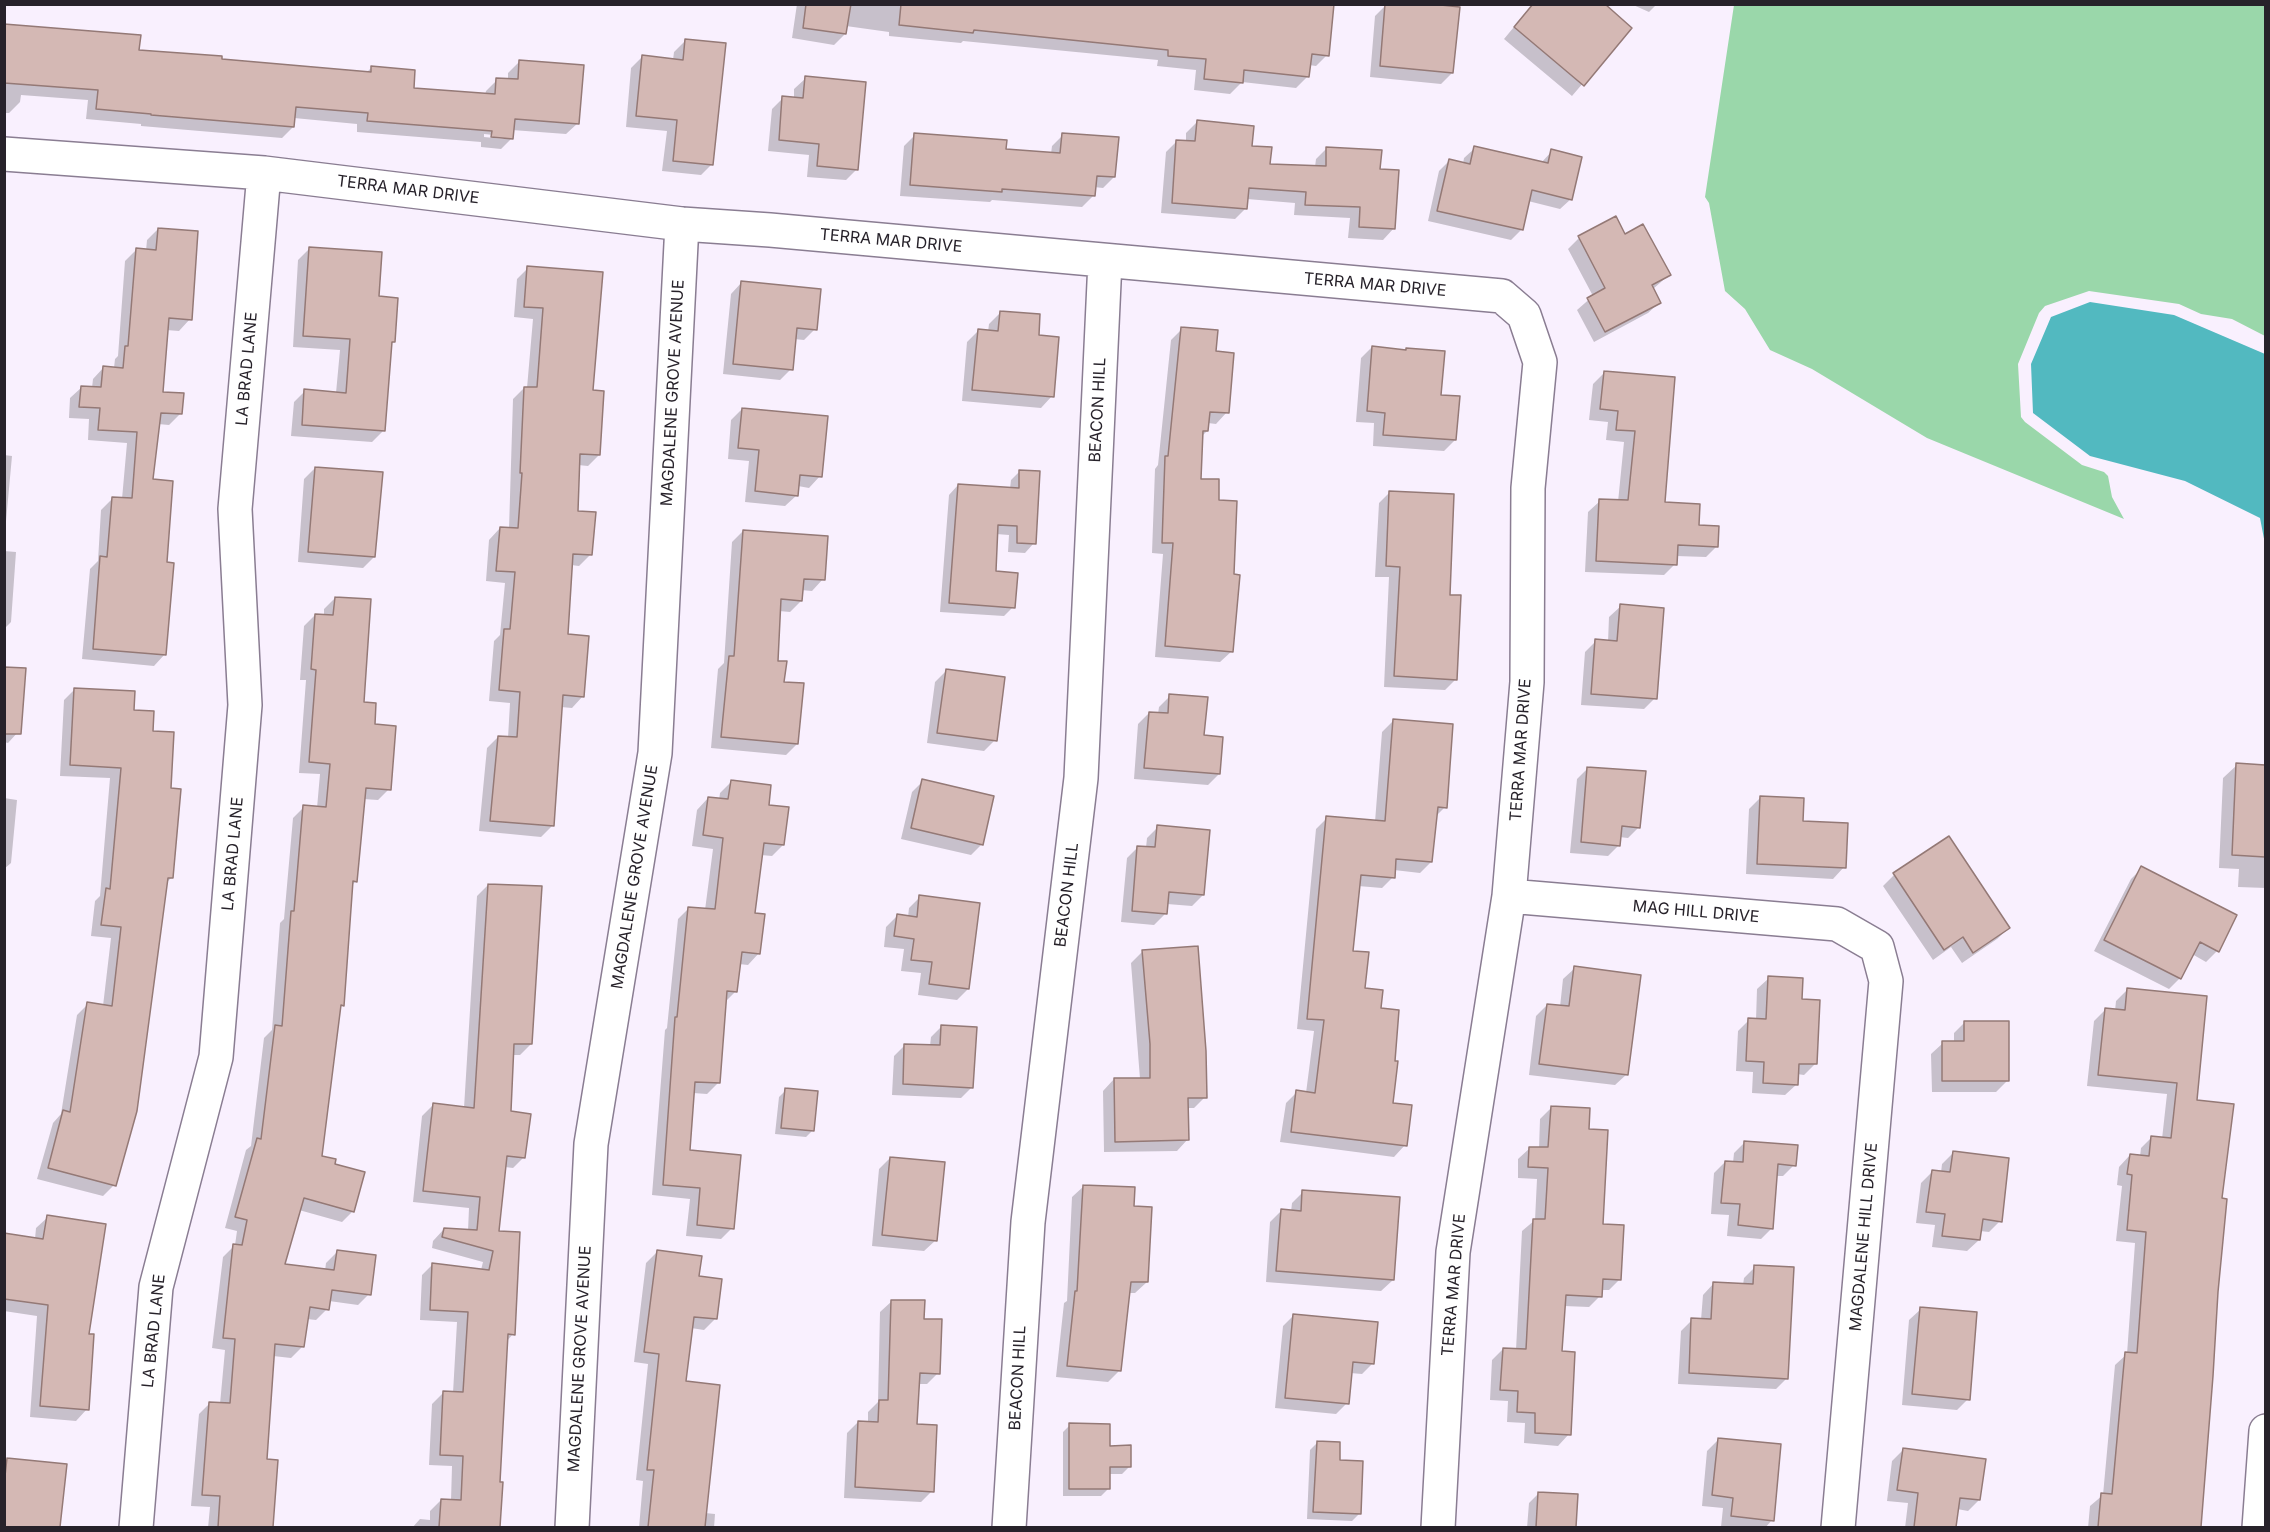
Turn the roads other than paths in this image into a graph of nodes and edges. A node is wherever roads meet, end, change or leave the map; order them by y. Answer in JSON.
{"nodes":[{"id":1,"x":4,"y":154,"type":"edge"},
{"id":2,"x":264,"y":173,"type":"junction"},
{"id":3,"x":682,"y":224,"type":"junction"},
{"id":4,"x":1105,"y":261,"type":"junction"},
{"id":5,"x":1509,"y":897,"type":"junction"},
{"id":6,"x":1877,"y":947,"type":"joint"},
{"id":7,"x":2265,"y":1431,"type":"edge"},
{"id":8,"x":136,"y":1527,"type":"edge"},
{"id":9,"x":572,"y":1527,"type":"edge"},
{"id":10,"x":1009,"y":1527,"type":"edge"},
{"id":11,"x":1438,"y":1527,"type":"edge"},
{"id":12,"x":1838,"y":1527,"type":"edge"},
{"id":13,"x":2259,"y":1527,"type":"edge"}],
"edges":[{"from":1,"to":2,"type":"street","name":"TERRA MAR DRIVE"},
{"from":2,"to":3,"type":"street","name":"TERRA MAR DRIVE"},
{"from":2,"to":8,"type":"street","name":"LA BRAD LANE"},
{"from":3,"to":4,"type":"street","name":"TERRA MAR DRIVE"},
{"from":3,"to":9,"type":"street","name":"MAGDALENE GROVE AVENUE"},
{"from":4,"to":5,"type":"street","name":"TERRA MAR DRIVE"},
{"from":4,"to":10,"type":"street","name":"BEACON HILL"},
{"from":5,"to":6,"type":"street","name":"MAG HILL DRIVE"},
{"from":5,"to":11,"type":"street","name":"TERRA MAR DRIVE"},
{"from":6,"to":12,"type":"street","name":"MAGDALENE HILL DRIVE"},
{"from":7,"to":13,"type":"street"}]}
